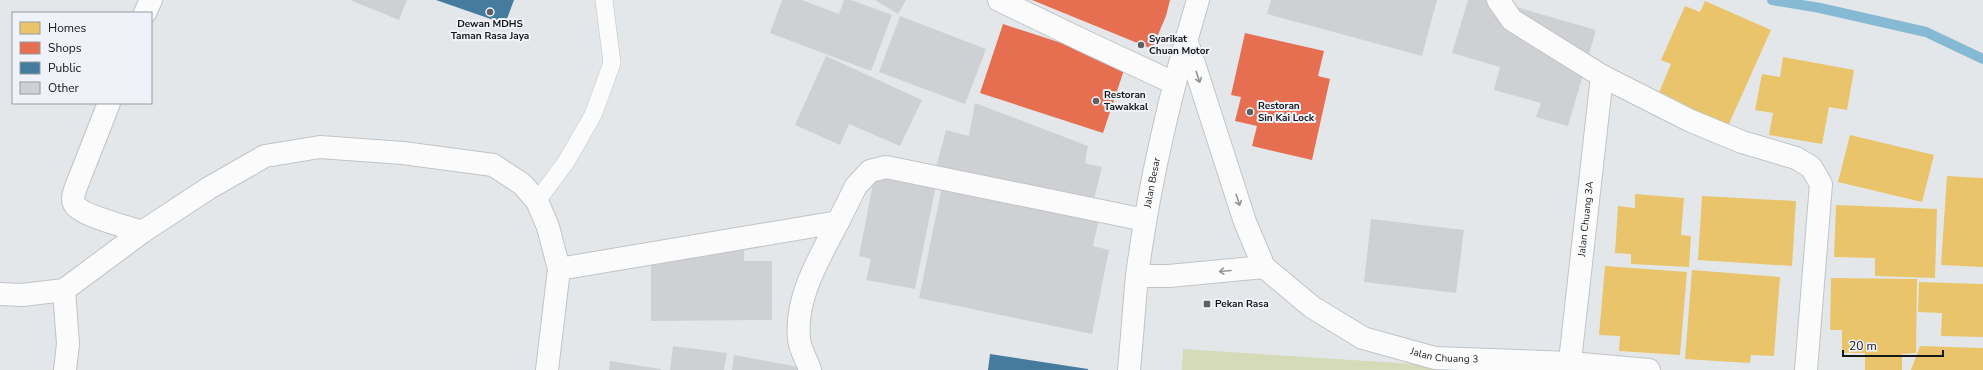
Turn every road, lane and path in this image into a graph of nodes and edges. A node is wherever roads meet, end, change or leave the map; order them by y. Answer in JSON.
{"nodes":[{"id":1,"x":150,"y":0,"type":"edge"},
{"id":2,"x":604,"y":0,"type":"edge"},
{"id":3,"x":999,"y":0,"type":"edge"},
{"id":4,"x":1198,"y":0,"type":"edge"},
{"id":5,"x":1498,"y":0,"type":"edge"},
{"id":6,"x":145,"y":12,"type":"edge"},
{"id":7,"x":1186,"y":39,"type":"junction"},
{"id":8,"x":1602,"y":76,"type":"junction"},
{"id":9,"x":1174,"y":83,"type":"junction"},
{"id":10,"x":110,"y":104,"type":"edge"},
{"id":11,"x":537,"y":201,"type":"junction"},
{"id":12,"x":1145,"y":220,"type":"junction"},
{"id":13,"x":838,"y":222,"type":"junction"},
{"id":14,"x":142,"y":232,"type":"junction"},
{"id":15,"x":1264,"y":267,"type":"junction"},
{"id":16,"x":559,"y":269,"type":"junction"},
{"id":17,"x":1137,"y":276,"type":"junction"},
{"id":18,"x":64,"y":290,"type":"junction"},
{"id":19,"x":0,"y":294,"type":"edge"},
{"id":20,"x":1570,"y":366,"type":"edge"},
{"id":21,"x":65,"y":370,"type":"edge"},
{"id":22,"x":548,"y":370,"type":"edge"},
{"id":23,"x":810,"y":370,"type":"edge"},
{"id":24,"x":1129,"y":370,"type":"edge"},
{"id":25,"x":1649,"y":370,"type":"edge"},
{"id":26,"x":1806,"y":370,"type":"edge"}],
"edges":[{"from":1,"to":6,"type":"street"},
{"from":2,"to":11,"type":"lane"},
{"from":3,"to":9,"type":"street"},
{"from":4,"to":7,"type":"street","name":"Jalan Besar"},
{"from":5,"to":8,"type":"street"},
{"from":7,"to":9,"type":"street","name":"Jalan Besar"},
{"from":7,"to":15,"type":"street","one_way":true},
{"from":8,"to":20,"type":"street","name":"Jalan Chuang 3A"},
{"from":8,"to":26,"type":"street"},
{"from":9,"to":12,"type":"street","name":"Jalan Besar"},
{"from":10,"to":14,"type":"street"},
{"from":11,"to":14,"type":"street"},
{"from":11,"to":16,"type":"street"},
{"from":12,"to":13,"type":"street"},
{"from":12,"to":17,"type":"street","name":"Jalan Besar"},
{"from":13,"to":16,"type":"street"},
{"from":13,"to":23,"type":"street"},
{"from":14,"to":18,"type":"street"},
{"from":15,"to":17,"type":"street","one_way":true},
{"from":15,"to":20,"type":"street","name":"Jalan Chuang 3"},
{"from":16,"to":22,"type":"street"},
{"from":17,"to":24,"type":"street","name":"Jalan Besar"},
{"from":18,"to":19,"type":"street"},
{"from":18,"to":21,"type":"street"},
{"from":20,"to":25,"type":"street","name":"Jalan Chuang 3"}]}
